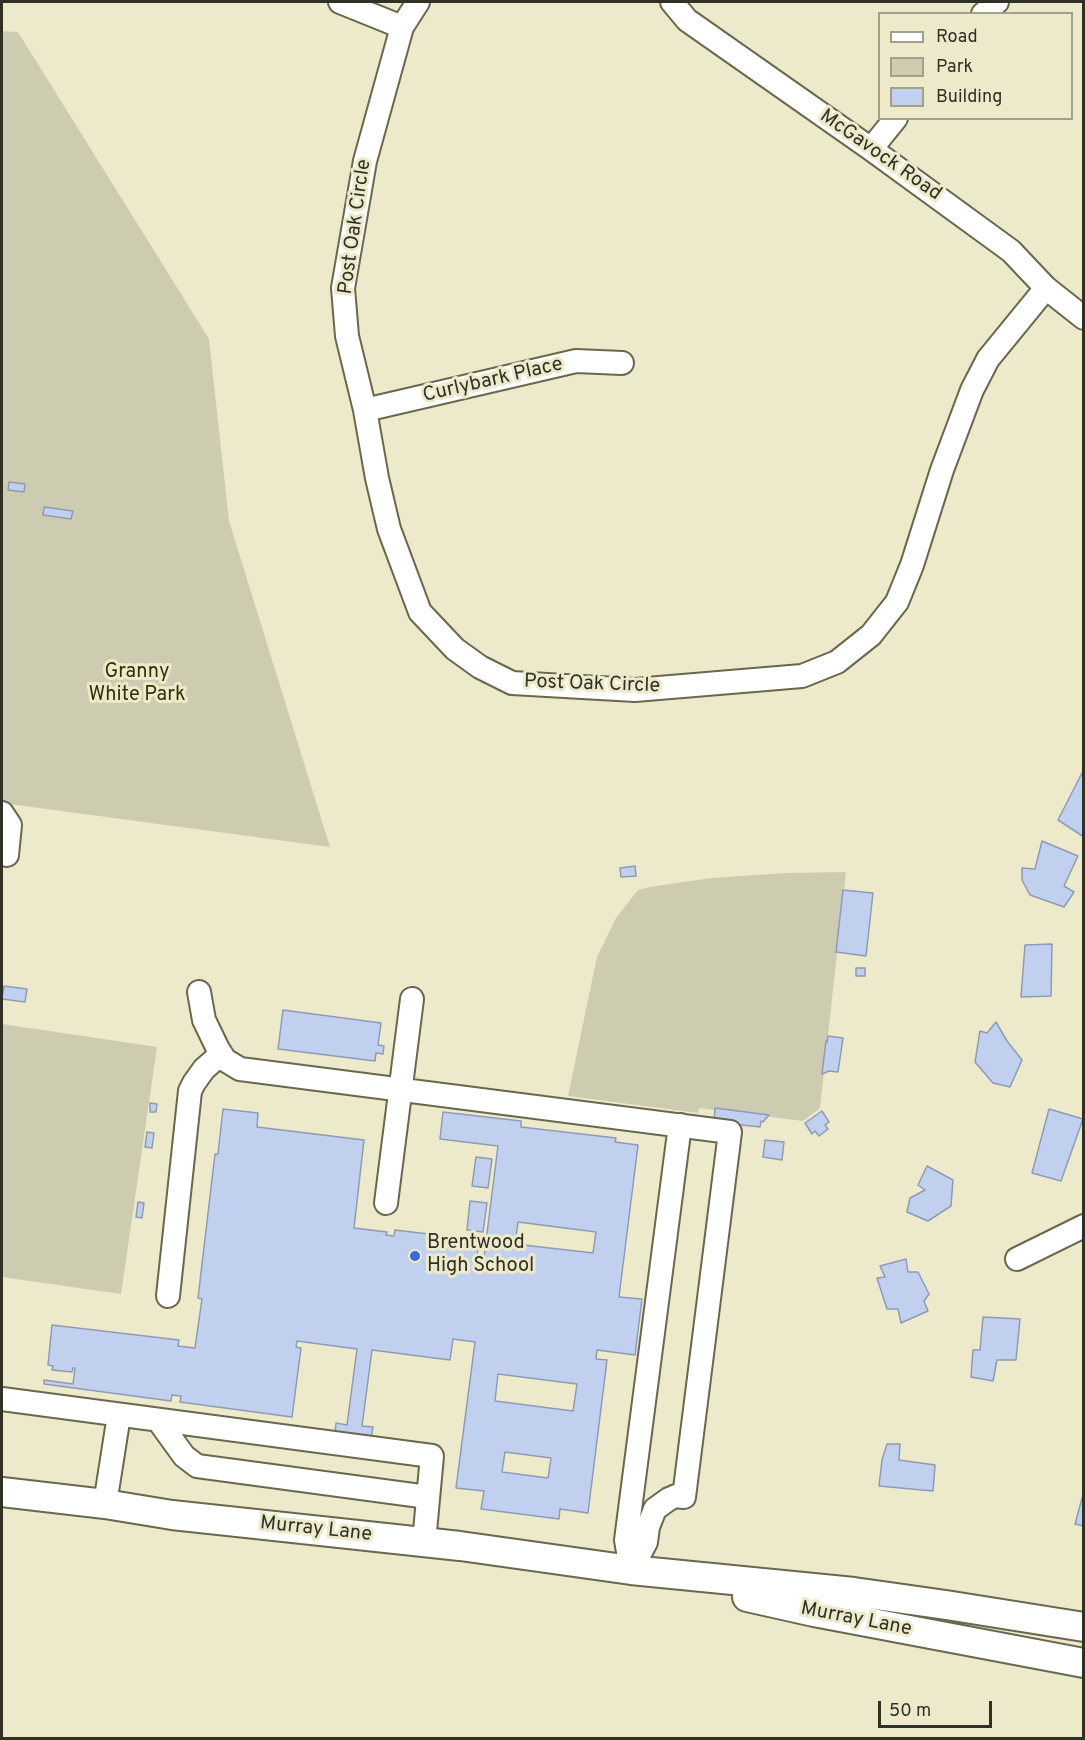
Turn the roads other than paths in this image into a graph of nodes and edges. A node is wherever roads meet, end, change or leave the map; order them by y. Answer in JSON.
{"nodes":[{"id":1,"x":340,"y":2,"type":"edge"},
{"id":2,"x":418,"y":2,"type":"edge"},
{"id":3,"x":672,"y":2,"type":"edge"},
{"id":4,"x":997,"y":2,"type":"edge"},
{"id":5,"x":985,"y":12,"type":"edge"},
{"id":6,"x":402,"y":27,"type":"junction"},
{"id":7,"x":894,"y":120,"type":"edge"},
{"id":8,"x":871,"y":149,"type":"junction"},
{"id":9,"x":1046,"y":288,"type":"junction"},
{"id":10,"x":1083,"y":318,"type":"edge"},
{"id":11,"x":622,"y":363,"type":"dead end"},
{"id":12,"x":365,"y":410,"type":"junction"},
{"id":13,"x":2,"y":813,"type":"edge"},
{"id":14,"x":7,"y":855,"type":"dead end"},
{"id":15,"x":199,"y":992,"type":"dead end"},
{"id":16,"x":412,"y":999,"type":"dead end"},
{"id":17,"x":220,"y":1054,"type":"junction"},
{"id":18,"x":400,"y":1090,"type":"junction"},
{"id":19,"x":680,"y":1125,"type":"junction"},
{"id":20,"x":386,"y":1203,"type":"dead end"},
{"id":21,"x":1083,"y":1226,"type":"edge"},
{"id":22,"x":1017,"y":1259,"type":"dead end"},
{"id":23,"x":168,"y":1296,"type":"dead end"},
{"id":24,"x":2,"y":1399,"type":"edge"},
{"id":25,"x":119,"y":1415,"type":"junction"},
{"id":26,"x":158,"y":1420,"type":"junction"},
{"id":27,"x":2,"y":1492,"type":"edge"},
{"id":28,"x":428,"y":1497,"type":"junction"},
{"id":29,"x":105,"y":1504,"type":"junction"},
{"id":30,"x":424,"y":1542,"type":"junction"},
{"id":31,"x":631,"y":1570,"type":"junction"},
{"id":32,"x":1083,"y":1627,"type":"edge"},
{"id":33,"x":1083,"y":1663,"type":"edge"}],
"edges":[{"from":1,"to":6,"type":"street"},
{"from":2,"to":6,"type":"street","name":"Post Oak Circle"},
{"from":3,"to":8,"type":"street","name":"McGavock Road"},
{"from":4,"to":5,"type":"street"},
{"from":6,"to":12,"type":"street","name":"Post Oak Circle"},
{"from":7,"to":8,"type":"street"},
{"from":8,"to":9,"type":"street","name":"McGavock Road"},
{"from":9,"to":10,"type":"street","name":"McGavock Road"},
{"from":9,"to":12,"type":"street","name":"Post Oak Circle"},
{"from":11,"to":12,"type":"street","name":"Curlybark Place"},
{"from":13,"to":14,"type":"street"},
{"from":15,"to":17,"type":"street"},
{"from":16,"to":18,"type":"street"},
{"from":17,"to":18,"type":"street"},
{"from":17,"to":23,"type":"street"},
{"from":18,"to":19,"type":"street"},
{"from":18,"to":20,"type":"street"},
{"from":19,"to":31,"type":"street"},
{"from":19,"to":31,"type":"street"},
{"from":21,"to":22,"type":"street"},
{"from":24,"to":25,"type":"street"},
{"from":25,"to":26,"type":"street"},
{"from":25,"to":29,"type":"street"},
{"from":26,"to":28,"type":"street"},
{"from":26,"to":28,"type":"street"},
{"from":27,"to":29,"type":"main road","name":"Murray Lane"},
{"from":28,"to":30,"type":"street"},
{"from":29,"to":30,"type":"main road","name":"Murray Lane"},
{"from":30,"to":31,"type":"main road","name":"Murray Lane"},
{"from":31,"to":32,"type":"main road","name":"Murray Lane"},
{"from":31,"to":33,"type":"main road","name":"Murray Lane"}]}
